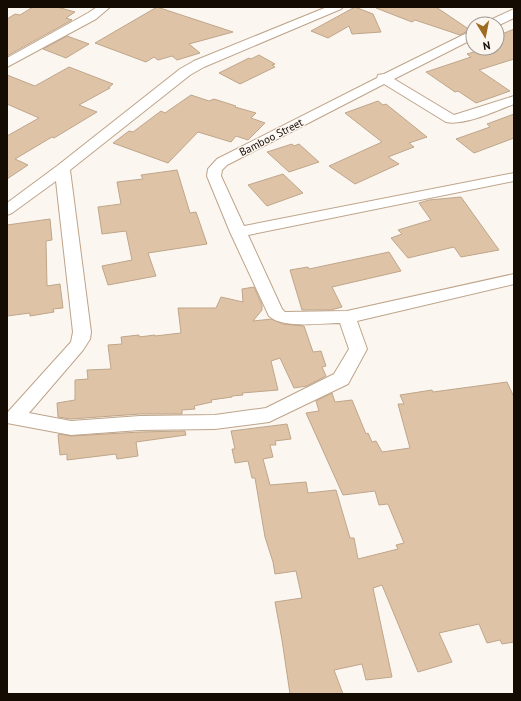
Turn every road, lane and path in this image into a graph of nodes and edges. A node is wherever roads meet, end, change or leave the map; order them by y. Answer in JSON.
{"nodes":[{"id":1,"x":104,"y":7,"type":"edge"},
{"id":2,"x":337,"y":7,"type":"edge"},
{"id":3,"x":514,"y":13,"type":"edge"},
{"id":4,"x":505,"y":18,"type":"edge"},
{"id":5,"x":465,"y":38,"type":"edge"},
{"id":6,"x":7,"y":63,"type":"edge"},
{"id":7,"x":383,"y":78,"type":"junction"},
{"id":8,"x":514,"y":100,"type":"edge"},
{"id":9,"x":62,"y":170,"type":"junction"},
{"id":10,"x":514,"y":177,"type":"edge"},
{"id":11,"x":7,"y":210,"type":"edge"},
{"id":12,"x":238,"y":232,"type":"junction"},
{"id":13,"x":514,"y":279,"type":"edge"},
{"id":14,"x":347,"y":317,"type":"junction"}],
"edges":[{"from":1,"to":6,"type":"street"},
{"from":2,"to":9,"type":"street"},
{"from":3,"to":4,"type":"street"},
{"from":5,"to":7,"type":"street","name":"Bamboo Street"},
{"from":7,"to":8,"type":"street"},
{"from":7,"to":12,"type":"street","name":"Bamboo Street"},
{"from":9,"to":11,"type":"street"},
{"from":9,"to":14,"type":"street"},
{"from":10,"to":12,"type":"street"},
{"from":12,"to":14,"type":"street","name":"Bamboo Street"},
{"from":13,"to":14,"type":"street"}]}
